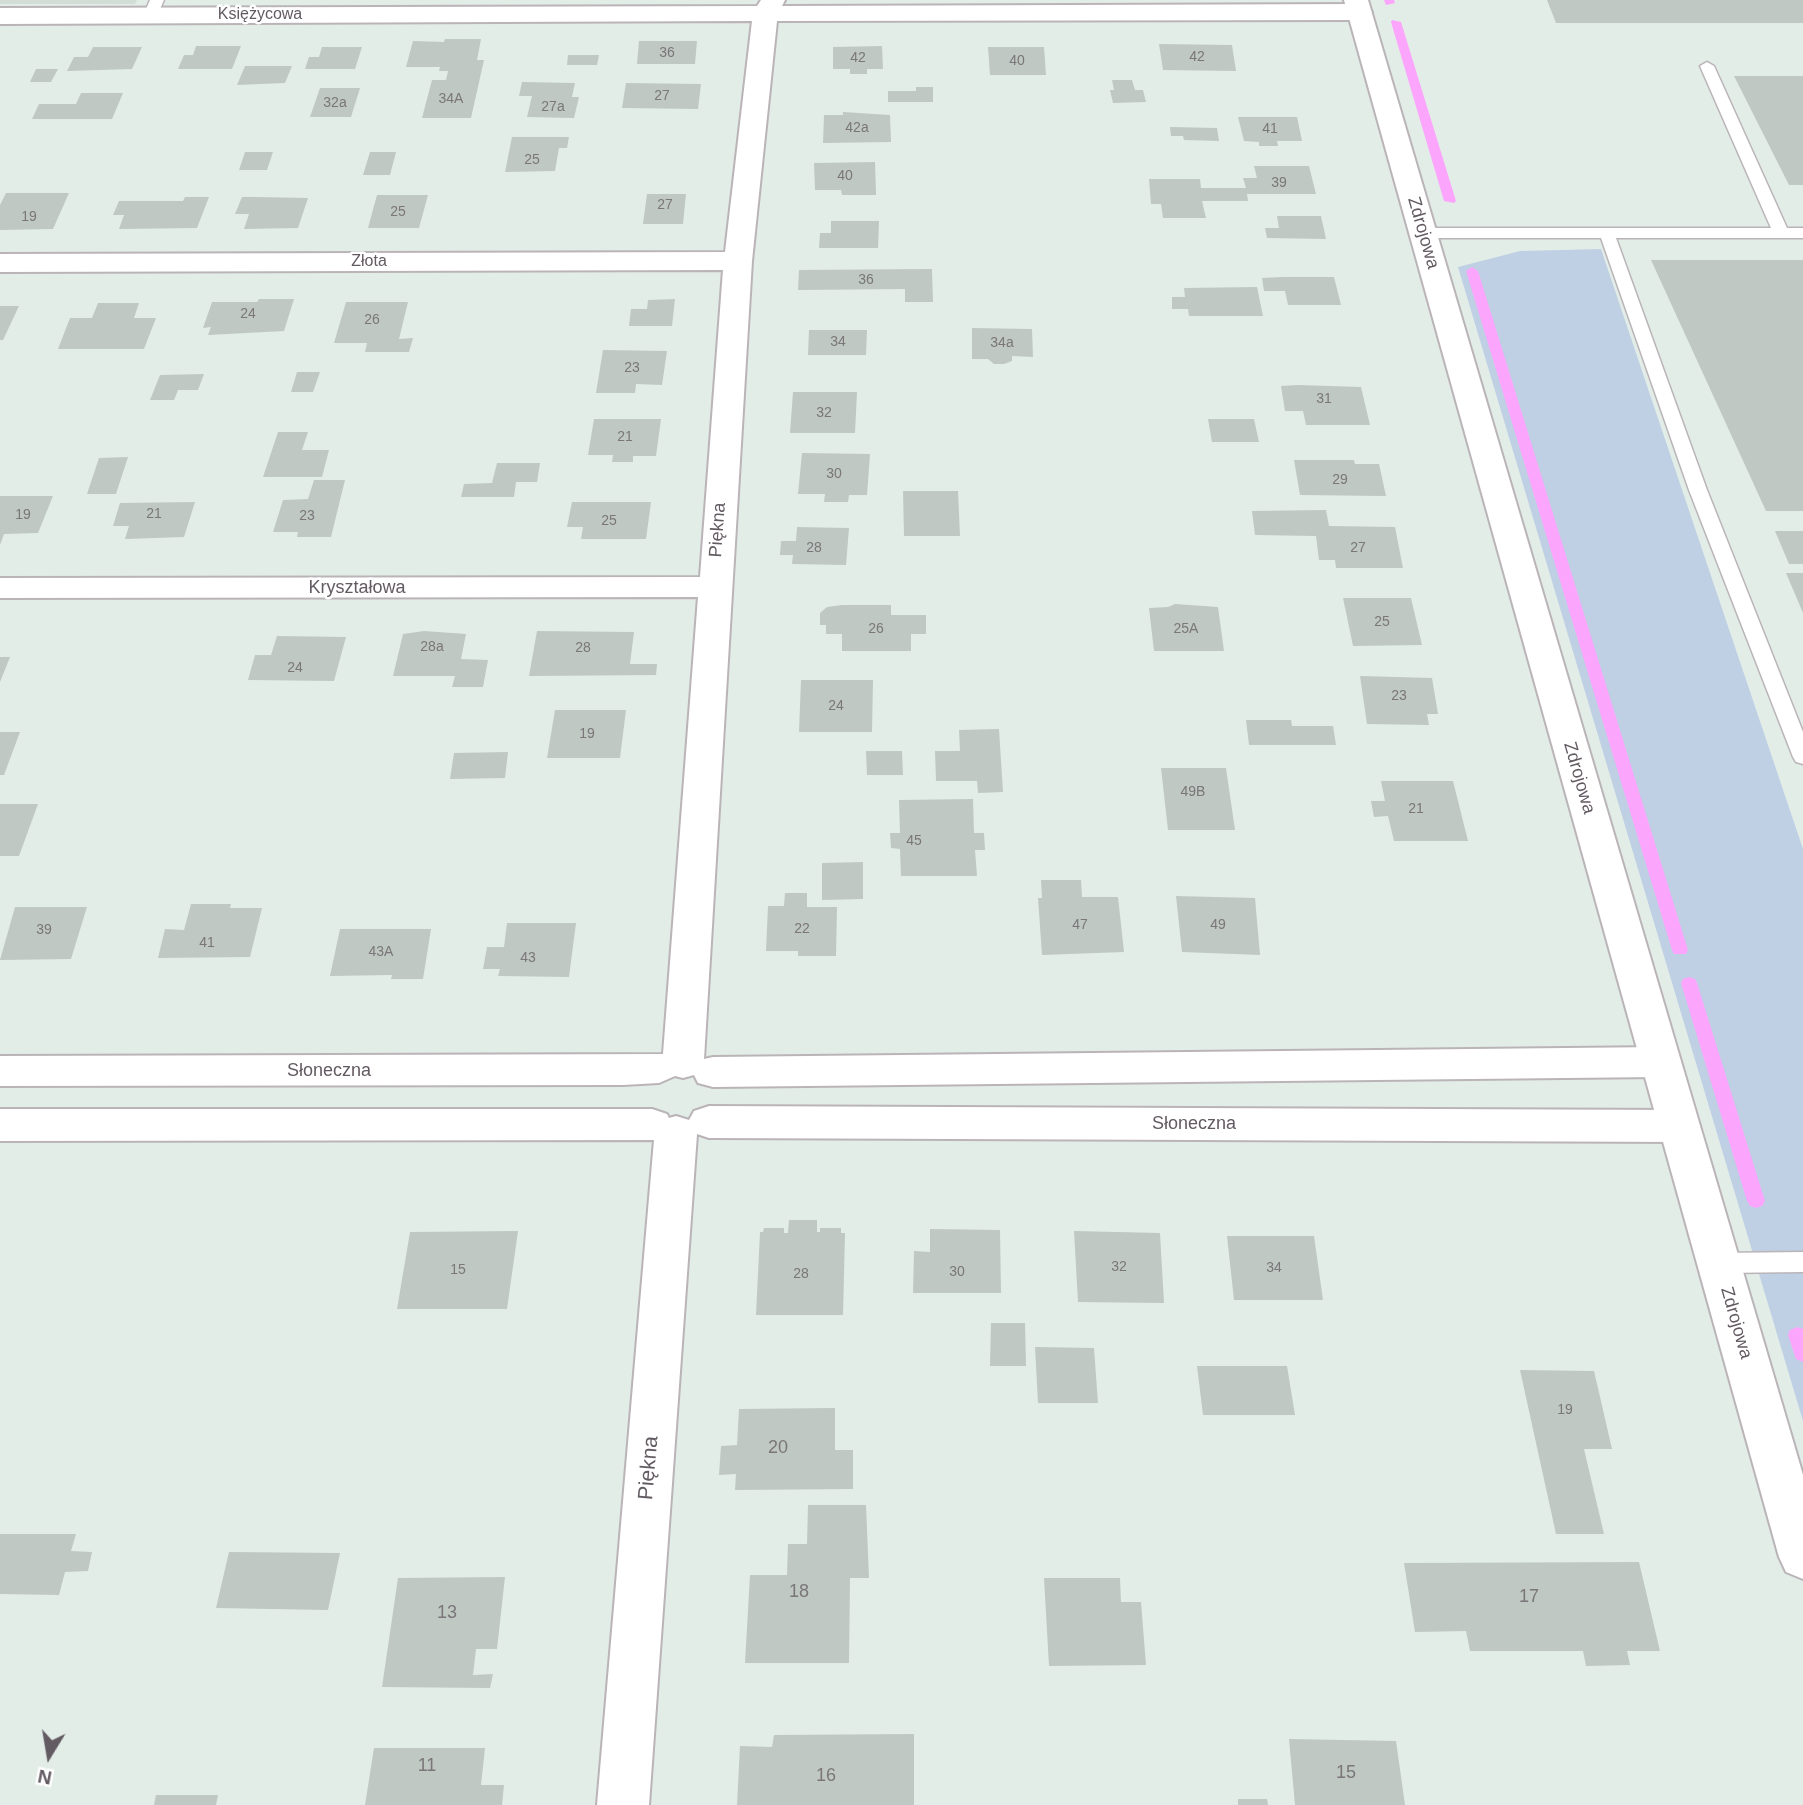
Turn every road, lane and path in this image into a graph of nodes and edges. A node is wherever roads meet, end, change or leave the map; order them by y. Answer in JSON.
{"nodes":[{"id":1,"x":1357,"y":6,"type":"edge"},
{"id":2,"x":769,"y":7,"type":"edge"},
{"id":3,"x":154,"y":8,"type":"edge"},
{"id":4,"x":0,"y":16,"type":"edge"},
{"id":5,"x":1707,"y":65,"type":"dead end"},
{"id":6,"x":1423,"y":233,"type":"junction"},
{"id":7,"x":1608,"y":233,"type":"junction"},
{"id":8,"x":1781,"y":233,"type":"junction"},
{"id":9,"x":1803,"y":233,"type":"edge"},
{"id":10,"x":738,"y":261,"type":"junction"},
{"id":11,"x":0,"y":263,"type":"edge"},
{"id":12,"x":714,"y":587,"type":"junction"},
{"id":13,"x":0,"y":588,"type":"edge"},
{"id":14,"x":1803,"y":757,"type":"edge"},
{"id":15,"x":1661,"y":1062,"type":"junction"},
{"id":16,"x":685,"y":1068,"type":"junction"},
{"id":17,"x":0,"y":1071,"type":"edge"},
{"id":18,"x":0,"y":1125,"type":"edge"},
{"id":19,"x":679,"y":1126,"type":"junction"},
{"id":20,"x":1679,"y":1126,"type":"junction"},
{"id":21,"x":1803,"y":1262,"type":"edge"},
{"id":22,"x":1718,"y":1263,"type":"junction"},
{"id":23,"x":1803,"y":1556,"type":"edge"},
{"id":24,"x":623,"y":1805,"type":"edge"}],
"edges":[{"from":1,"to":2,"type":"street","name":"Księżycowa"},
{"from":1,"to":6,"type":"street","name":"Zdrojowa"},
{"from":2,"to":3,"type":"street","name":"Księżycowa"},
{"from":2,"to":10,"type":"street","name":"Piękna"},
{"from":3,"to":4,"type":"street","name":"Księżycowa"},
{"from":5,"to":8,"type":"lane"},
{"from":6,"to":7,"type":"lane"},
{"from":6,"to":15,"type":"street","name":"Zdrojowa"},
{"from":7,"to":8,"type":"lane"},
{"from":7,"to":14,"type":"lane"},
{"from":8,"to":9,"type":"lane"},
{"from":10,"to":11,"type":"street","name":"Złota"},
{"from":10,"to":12,"type":"street","name":"Piękna"},
{"from":12,"to":13,"type":"street","name":"Kryształowa"},
{"from":12,"to":16,"type":"street","name":"Piękna"},
{"from":15,"to":16,"type":"street","name":"Słoneczna"},
{"from":15,"to":20,"type":"street","name":"Zdrojowa"},
{"from":16,"to":17,"type":"street","name":"Słoneczna"},
{"from":16,"to":19,"type":"street"},
{"from":16,"to":19,"type":"street"},
{"from":18,"to":19,"type":"street","name":"Słoneczna"},
{"from":19,"to":20,"type":"street","name":"Słoneczna"},
{"from":19,"to":24,"type":"street","name":"Piękna"},
{"from":20,"to":22,"type":"street","name":"Zdrojowa"},
{"from":21,"to":22,"type":"lane"},
{"from":22,"to":23,"type":"street","name":"Zdrojowa"}]}
